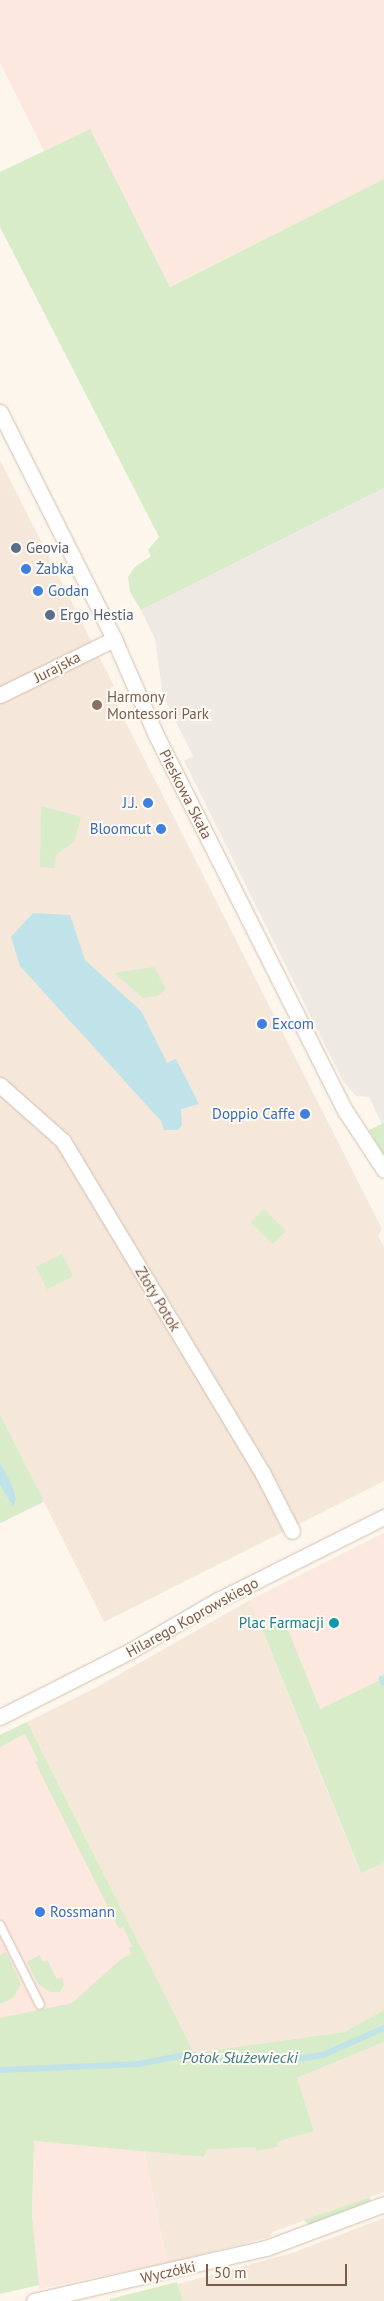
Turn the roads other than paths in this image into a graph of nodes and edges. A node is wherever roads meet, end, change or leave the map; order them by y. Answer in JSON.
{"nodes":[{"id":1,"x":0,"y":412,"type":"edge"},
{"id":2,"x":114,"y":639,"type":"junction"},
{"id":3,"x":0,"y":696,"type":"edge"},
{"id":4,"x":0,"y":1085,"type":"edge"},
{"id":5,"x":384,"y":1170,"type":"edge"},
{"id":6,"x":384,"y":1517,"type":"edge"},
{"id":7,"x":292,"y":1531,"type":"dead end"},
{"id":8,"x":0,"y":1717,"type":"edge"},
{"id":9,"x":0,"y":1925,"type":"edge"},
{"id":10,"x":40,"y":2005,"type":"dead end"},
{"id":11,"x":384,"y":2204,"type":"edge"},
{"id":12,"x":70,"y":2298,"type":"edge"},
{"id":13,"x":34,"y":2301,"type":"edge"}],
"edges":[{"from":1,"to":2,"type":"street","name":"Pieskowa Skała"},
{"from":2,"to":3,"type":"street","name":"Jurajska"},
{"from":2,"to":5,"type":"street","name":"Pieskowa Skała"},
{"from":4,"to":7,"type":"street","name":"Złoty Potok"},
{"from":6,"to":8,"type":"street","name":"Hilarego Koprowskiego"},
{"from":9,"to":10,"type":"lane"},
{"from":11,"to":12,"type":"street","name":"Wyczółki"},
{"from":12,"to":13,"type":"street","name":"Wyczółki"}]}
